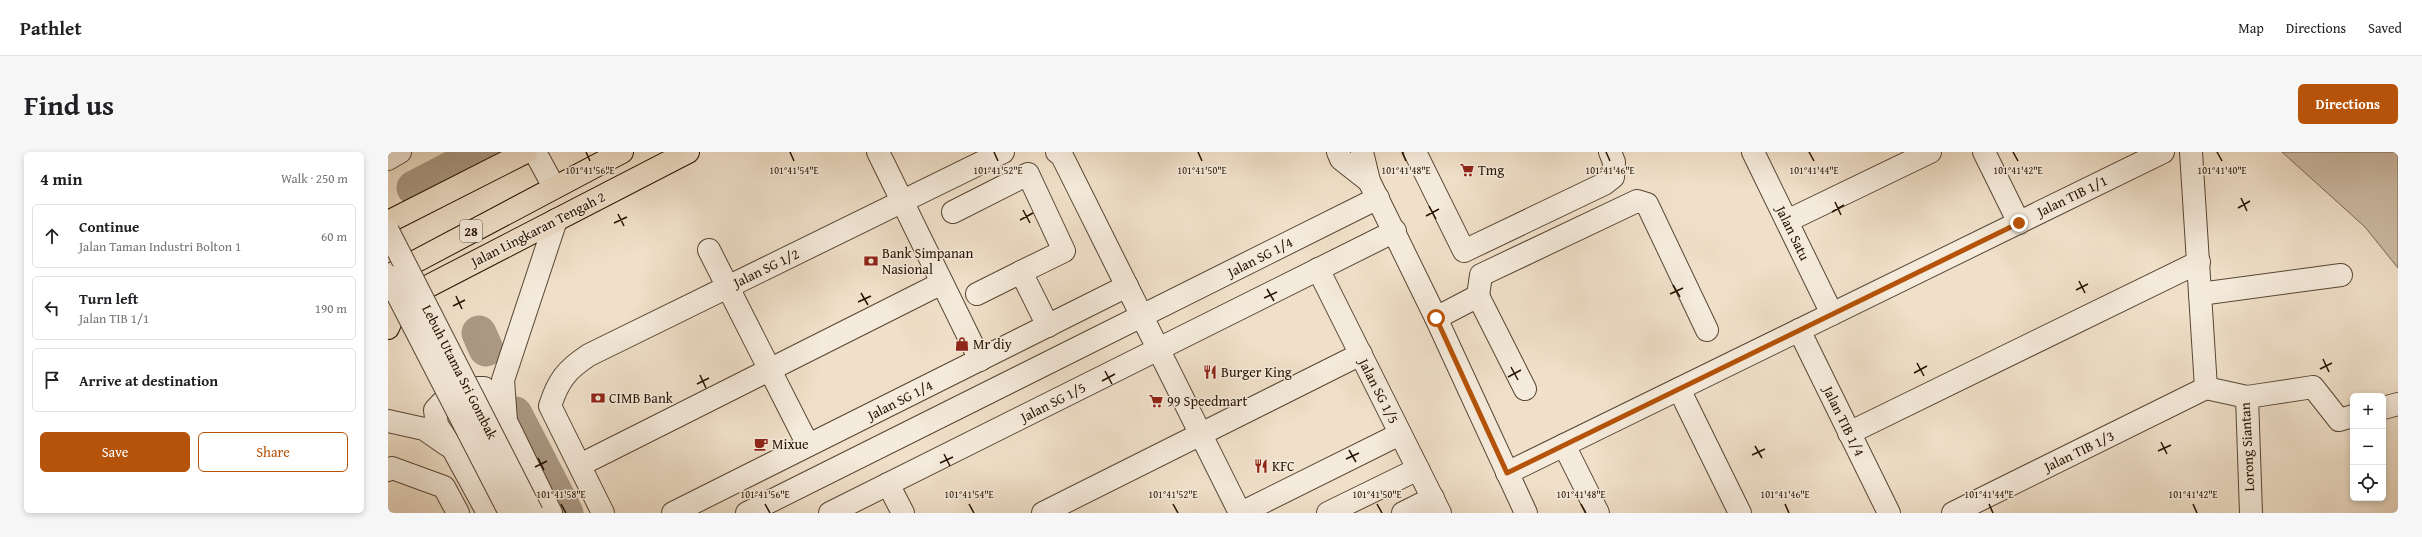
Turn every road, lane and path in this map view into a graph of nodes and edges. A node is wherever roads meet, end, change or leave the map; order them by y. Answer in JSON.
{"nodes":[{"id":1,"x":400,"y":152,"type":"edge"},
{"id":2,"x":526,"y":152,"type":"edge"},
{"id":3,"x":535,"y":152,"type":"edge"},
{"id":4,"x":622,"y":152,"type":"edge"},
{"id":5,"x":688,"y":152,"type":"edge"},
{"id":6,"x":878,"y":152,"type":"edge"},
{"id":7,"x":1003,"y":152,"type":"edge"},
{"id":8,"x":1338,"y":152,"type":"edge"},
{"id":9,"x":1362,"y":152,"type":"edge"},
{"id":10,"x":1415,"y":152,"type":"edge"},
{"id":11,"x":1610,"y":152,"type":"edge"},
{"id":12,"x":1753,"y":152,"type":"edge"},
{"id":13,"x":1930,"y":152,"type":"edge"},
{"id":14,"x":1984,"y":152,"type":"edge"},
{"id":15,"x":2163,"y":152,"type":"edge"},
{"id":16,"x":2191,"y":152,"type":"edge"},
{"id":17,"x":1060,"y":153,"type":"edge"},
{"id":18,"x":388,"y":159,"type":"edge"},
{"id":19,"x":554,"y":187,"type":"junction"},
{"id":20,"x":1373,"y":190,"type":"junction"},
{"id":21,"x":903,"y":201,"type":"junction"},
{"id":22,"x":953,"y":212,"type":"dead end"},
{"id":23,"x":556,"y":220,"type":"junction"},
{"id":24,"x":1787,"y":221,"type":"junction"},
{"id":25,"x":388,"y":222,"type":"edge"},
{"id":26,"x":2019,"y":223,"type":"junction"},
{"id":27,"x":388,"y":231,"type":"edge"},
{"id":28,"x":1394,"y":231,"type":"junction"},
{"id":29,"x":709,"y":250,"type":"dead end"},
{"id":30,"x":2199,"y":262,"type":"junction"},
{"id":31,"x":1318,"y":269,"type":"junction"},
{"id":32,"x":1021,"y":272,"type":"junction"},
{"id":33,"x":2341,"y":275,"type":"dead end"},
{"id":34,"x":388,"y":276,"type":"edge"},
{"id":35,"x":942,"y":282,"type":"junction"},
{"id":36,"x":1127,"y":286,"type":"junction"},
{"id":37,"x":728,"y":287,"type":"junction"},
{"id":38,"x":977,"y":294,"type":"dead end"},
{"id":39,"x":2200,"y":294,"type":"junction"},
{"id":40,"x":1478,"y":296,"type":"junction"},
{"id":41,"x":394,"y":303,"type":"edge"},
{"id":42,"x":1832,"y":314,"type":"junction"},
{"id":43,"x":1142,"y":316,"type":"junction"},
{"id":44,"x":1436,"y":318,"type":"junction"},
{"id":45,"x":1048,"y":326,"type":"junction"},
{"id":46,"x":388,"y":328,"type":"edge"},
{"id":47,"x":1708,"y":330,"type":"dead end"},
{"id":48,"x":1799,"y":330,"type":"junction"},
{"id":49,"x":1158,"y":349,"type":"junction"},
{"id":50,"x":1361,"y":354,"type":"junction"},
{"id":51,"x":980,"y":360,"type":"junction"},
{"id":52,"x":769,"y":370,"type":"junction"},
{"id":53,"x":2206,"y":388,"type":"junction"},
{"id":54,"x":1525,"y":389,"type":"dead end"},
{"id":55,"x":1679,"y":389,"type":"junction"},
{"id":56,"x":2247,"y":397,"type":"junction"},
{"id":57,"x":2398,"y":404,"type":"edge"},
{"id":58,"x":2386,"y":407,"type":"edge"},
{"id":59,"x":2350,"y":417,"type":"edge"},
{"id":60,"x":388,"y":421,"type":"edge"},
{"id":61,"x":506,"y":421,"type":"junction"},
{"id":62,"x":1850,"y":433,"type":"junction"},
{"id":63,"x":1201,"y":434,"type":"junction"},
{"id":64,"x":1400,"y":434,"type":"junction"},
{"id":65,"x":1564,"y":444,"type":"junction"},
{"id":66,"x":808,"y":445,"type":"junction"},
{"id":67,"x":454,"y":451,"type":"junction"},
{"id":68,"x":580,"y":465,"type":"junction"},
{"id":69,"x":1418,"y":468,"type":"junction"},
{"id":70,"x":388,"y":470,"type":"edge"},
{"id":71,"x":1507,"y":473,"type":"junction"},
{"id":72,"x":888,"y":484,"type":"junction"},
{"id":73,"x":1436,"y":506,"type":"edge"},
{"id":74,"x":458,"y":513,"type":"edge"},
{"id":75,"x":488,"y":513,"type":"edge"},
{"id":76,"x":510,"y":513,"type":"edge"},
{"id":77,"x":532,"y":513,"type":"edge"},
{"id":78,"x":551,"y":513,"type":"edge"},
{"id":79,"x":603,"y":513,"type":"edge"},
{"id":80,"x":673,"y":513,"type":"edge"},
{"id":81,"x":747,"y":513,"type":"edge"},
{"id":82,"x":830,"y":513,"type":"edge"},
{"id":83,"x":903,"y":513,"type":"edge"},
{"id":84,"x":1042,"y":513,"type":"edge"},
{"id":85,"x":1240,"y":513,"type":"edge"},
{"id":86,"x":1328,"y":513,"type":"edge"},
{"id":87,"x":1403,"y":513,"type":"edge"},
{"id":88,"x":1526,"y":513,"type":"edge"},
{"id":89,"x":1598,"y":513,"type":"edge"},
{"id":90,"x":1740,"y":513,"type":"edge"},
{"id":91,"x":1889,"y":513,"type":"edge"},
{"id":92,"x":1953,"y":513,"type":"edge"},
{"id":93,"x":2251,"y":513,"type":"edge"}],
"edges":[{"from":1,"to":18,"type":"street"},
{"from":2,"to":25,"type":"main road"},
{"from":3,"to":19,"type":"street"},
{"from":4,"to":19,"type":"main road","name":"Jalan Lingkaran Tengah 2","number":"28"},
{"from":5,"to":23,"type":"main road","name":"Jalan Lingkaran Tengah 2","number":"28"},
{"from":6,"to":21,"type":"street"},
{"from":7,"to":21,"type":"street","name":"Jalan SG 1/2"},
{"from":8,"to":20,"type":"street"},
{"from":9,"to":20,"type":"street"},
{"from":10,"to":11,"type":"street"},
{"from":12,"to":24,"type":"street","name":"Jalan Satu"},
{"from":13,"to":24,"type":"street"},
{"from":14,"to":26,"type":"street"},
{"from":15,"to":26,"type":"street","name":"Jalan TIB 1/1"},
{"from":16,"to":30,"type":"street"},
{"from":17,"to":36,"type":"street"},
{"from":19,"to":34,"type":"main road","name":"Jalan Lingkaran Tengah 2","number":"28"},
{"from":20,"to":28,"type":"street"},
{"from":20,"to":43,"type":"street","name":"Jalan SG 1/4"},
{"from":21,"to":35,"type":"street"},
{"from":21,"to":37,"type":"street","name":"Jalan SG 1/2"},
{"from":22,"to":32,"type":"street"},
{"from":23,"to":41,"type":"main road","name":"Jalan Lingkaran Tengah 2","number":"28"},
{"from":23,"to":61,"type":"street","name":"Lebuh Utama Sri Gombak"},
{"from":24,"to":42,"type":"street","name":"Jalan Satu"},
{"from":26,"to":42,"type":"street","name":"Jalan TIB 1/1"},
{"from":27,"to":77,"type":"street","name":"Lebuh Utama Sri Gombak","bridge":true},
{"from":28,"to":31,"type":"street","name":"Jalan SG 1/5"},
{"from":28,"to":44,"type":"street"},
{"from":29,"to":37,"type":"street"},
{"from":30,"to":39,"type":"street"},
{"from":30,"to":62,"type":"street"},
{"from":31,"to":49,"type":"street","name":"Jalan SG 1/5"},
{"from":31,"to":50,"type":"street","name":"Jalan SG 1/5"},
{"from":32,"to":38,"type":"street"},
{"from":32,"to":45,"type":"street"},
{"from":33,"to":39,"type":"street"},
{"from":34,"to":76,"type":"street","name":"Lebuh Utama Sri Gombak","bridge":true},
{"from":35,"to":51,"type":"street"},
{"from":35,"to":52,"type":"street"},
{"from":36,"to":43,"type":"street"},
{"from":36,"to":45,"type":"street","name":"Jalan SG 1/4"},
{"from":37,"to":52,"type":"street"},
{"from":37,"to":68,"type":"street","name":"Jalan SG 1/2"},
{"from":39,"to":53,"type":"street"},
{"from":40,"to":44,"type":"street"},
{"from":40,"to":47,"type":"street"},
{"from":40,"to":54,"type":"street"},
{"from":41,"to":46,"type":"main road"},
{"from":42,"to":48,"type":"street","name":"Jalan TIB 1/1"},
{"from":43,"to":49,"type":"street"},
{"from":43,"to":81,"type":"street","name":"Jalan SG 1/4"},
{"from":44,"to":71,"type":"street"},
{"from":45,"to":51,"type":"street","name":"Jalan SG 1/4"},
{"from":48,"to":55,"type":"street","name":"Jalan TIB 1/1"},
{"from":48,"to":62,"type":"street","name":"Jalan TIB 1/4"},
{"from":49,"to":63,"type":"street"},
{"from":49,"to":72,"type":"street","name":"Jalan SG 1/5"},
{"from":50,"to":63,"type":"street"},
{"from":50,"to":64,"type":"street","name":"Jalan SG 1/5"},
{"from":51,"to":66,"type":"street","name":"Jalan SG 1/4"},
{"from":52,"to":66,"type":"street"},
{"from":52,"to":68,"type":"street"},
{"from":53,"to":56,"type":"street","name":"Lorong Siantan"},
{"from":53,"to":92,"type":"street","name":"Jalan TIB 1/3"},
{"from":55,"to":65,"type":"street","name":"Jalan TIB 1/1"},
{"from":55,"to":90,"type":"street"},
{"from":56,"to":59,"type":"street"},
{"from":56,"to":93,"type":"street","name":"Lorong Siantan"},
{"from":57,"to":58,"type":"street"},
{"from":60,"to":67,"type":"street"},
{"from":61,"to":67,"type":"street"},
{"from":61,"to":78,"type":"street","name":"Lebuh Utama Sri Gombak"},
{"from":62,"to":91,"type":"street","name":"Jalan TIB 1/4"},
{"from":63,"to":84,"type":"street"},
{"from":63,"to":85,"type":"street"},
{"from":64,"to":69,"type":"street","name":"Jalan SG 1/5"},
{"from":64,"to":85,"type":"street"},
{"from":65,"to":71,"type":"street","name":"Jalan TIB 1/1"},
{"from":65,"to":89,"type":"street"},
{"from":66,"to":80,"type":"street","name":"Jalan SG 1/4"},
{"from":67,"to":75,"type":"street"},
{"from":68,"to":79,"type":"street"},
{"from":69,"to":73,"type":"street","name":"Jalan SG 1/5"},
{"from":69,"to":86,"type":"street"},
{"from":70,"to":74,"type":"street"},
{"from":71,"to":88,"type":"street"},
{"from":72,"to":82,"type":"street","name":"Jalan SG 1/5"},
{"from":72,"to":83,"type":"street"},
{"from":73,"to":87,"type":"street"}]}
